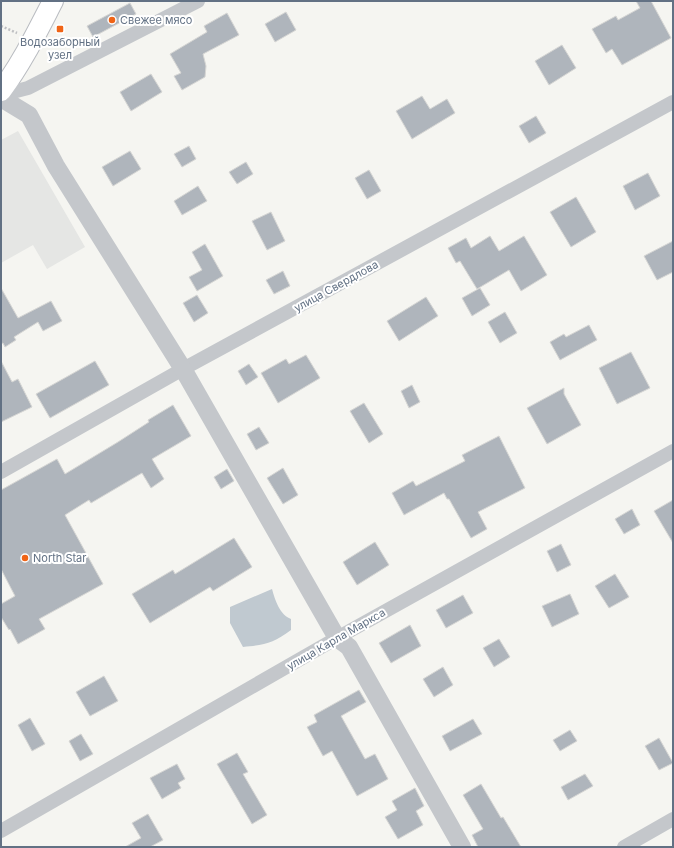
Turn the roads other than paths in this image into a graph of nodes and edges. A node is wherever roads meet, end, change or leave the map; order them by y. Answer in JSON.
{"nodes":[{"id":1,"x":53,"y":1,"type":"edge"},
{"id":2,"x":198,"y":1,"type":"edge"},
{"id":3,"x":1,"y":91,"type":"edge"},
{"id":4,"x":1,"y":96,"type":"edge"},
{"id":5,"x":673,"y":102,"type":"edge"},
{"id":6,"x":183,"y":369,"type":"junction"},
{"id":7,"x":673,"y":450,"type":"edge"},
{"id":8,"x":1,"y":472,"type":"edge"},
{"id":9,"x":338,"y":638,"type":"junction"},
{"id":10,"x":673,"y":819,"type":"edge"},
{"id":11,"x":1,"y":831,"type":"edge"},
{"id":12,"x":462,"y":847,"type":"edge"},
{"id":13,"x":624,"y":847,"type":"edge"}],
"edges":[{"from":1,"to":3,"type":"main road"},
{"from":2,"to":4,"type":"street"},
{"from":4,"to":6,"type":"street"},
{"from":5,"to":6,"type":"street","name":"улица Свердлова"},
{"from":6,"to":8,"type":"street","name":"улица Свердлова"},
{"from":6,"to":9,"type":"street"},
{"from":7,"to":9,"type":"street","name":"улица Карла Маркса"},
{"from":9,"to":11,"type":"street","name":"улица Карла Маркса"},
{"from":9,"to":12,"type":"street"},
{"from":10,"to":13,"type":"street"}]}
